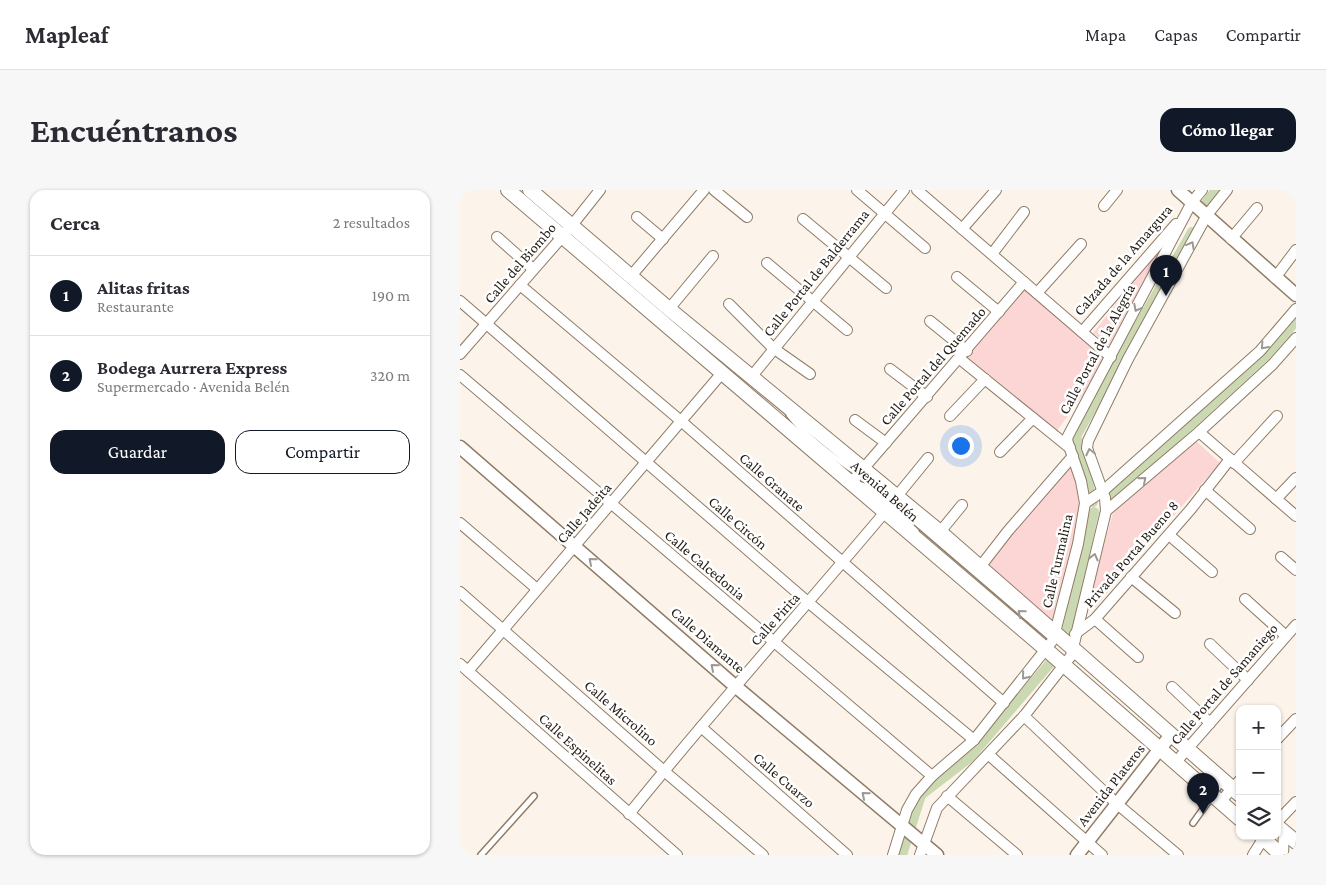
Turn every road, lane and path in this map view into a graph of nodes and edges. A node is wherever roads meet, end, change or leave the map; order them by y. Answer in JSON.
{"nodes":[{"id":1,"x":508,"y":190,"type":"edge"},
{"id":2,"x":516,"y":190,"type":"edge"},
{"id":3,"x":523,"y":190,"type":"edge"},
{"id":4,"x":600,"y":190,"type":"edge"},
{"id":5,"x":704,"y":190,"type":"edge"},
{"id":6,"x":714,"y":190,"type":"edge"},
{"id":7,"x":857,"y":190,"type":"edge"},
{"id":8,"x":904,"y":190,"type":"edge"},
{"id":9,"x":917,"y":190,"type":"edge"},
{"id":10,"x":996,"y":190,"type":"edge"},
{"id":11,"x":1117,"y":190,"type":"edge"},
{"id":12,"x":1178,"y":190,"type":"edge"},
{"id":13,"x":1202,"y":190,"type":"edge"},
{"id":14,"x":1227,"y":190,"type":"edge"},
{"id":15,"x":537,"y":192,"type":"edge"},
{"id":16,"x":1104,"y":206,"type":"dead end"},
{"id":17,"x":1190,"y":206,"type":"junction"},
{"id":18,"x":1257,"y":208,"type":"dead end"},
{"id":19,"x":1024,"y":212,"type":"dead end"},
{"id":20,"x":885,"y":213,"type":"junction"},
{"id":21,"x":1207,"y":215,"type":"junction"},
{"id":22,"x":637,"y":217,"type":"dead end"},
{"id":23,"x":747,"y":217,"type":"dead end"},
{"id":24,"x":803,"y":219,"type":"dead end"},
{"id":25,"x":962,"y":229,"type":"junction"},
{"id":26,"x":567,"y":231,"type":"junction"},
{"id":27,"x":497,"y":237,"type":"dead end"},
{"id":28,"x":663,"y":239,"type":"junction"},
{"id":29,"x":1231,"y":239,"type":"junction"},
{"id":30,"x":1081,"y":244,"type":"dead end"},
{"id":31,"x":925,"y":248,"type":"dead end"},
{"id":32,"x":1296,"y":250,"type":"edge"},
{"id":33,"x":992,"y":254,"type":"junction"},
{"id":34,"x":713,"y":256,"type":"dead end"},
{"id":35,"x":848,"y":256,"type":"junction"},
{"id":36,"x":767,"y":263,"type":"dead end"},
{"id":37,"x":533,"y":269,"type":"junction"},
{"id":38,"x":631,"y":276,"type":"junction"},
{"id":39,"x":957,"y":277,"type":"dead end"},
{"id":40,"x":1275,"y":278,"type":"junction"},
{"id":41,"x":1024,"y":282,"type":"junction"},
{"id":42,"x":520,"y":285,"type":"junction"},
{"id":43,"x":886,"y":288,"type":"dead end"},
{"id":44,"x":1037,"y":293,"type":"junction"},
{"id":45,"x":1296,"y":295,"type":"edge"},
{"id":46,"x":460,"y":301,"type":"edge"},
{"id":47,"x":813,"y":302,"type":"junction"},
{"id":48,"x":729,"y":304,"type":"dead end"},
{"id":49,"x":669,"y":309,"type":"junction"},
{"id":50,"x":1296,"y":310,"type":"edge"},
{"id":51,"x":999,"y":312,"type":"junction"},
{"id":52,"x":930,"y":321,"type":"dead end"},
{"id":53,"x":486,"y":324,"type":"junction"},
{"id":54,"x":847,"y":330,"type":"dead end"},
{"id":55,"x":1082,"y":332,"type":"junction"},
{"id":56,"x":1296,"y":338,"type":"edge"},
{"id":57,"x":773,"y":348,"type":"junction"},
{"id":58,"x":460,"y":354,"type":"edge"},
{"id":59,"x":963,"y":355,"type":"junction"},
{"id":60,"x":1111,"y":357,"type":"junction"},
{"id":61,"x":890,"y":369,"type":"dead end"},
{"id":62,"x":722,"y":373,"type":"junction"},
{"id":63,"x":810,"y":374,"type":"dead end"},
{"id":64,"x":460,"y":375,"type":"edge"},
{"id":65,"x":752,"y":376,"type":"junction"},
{"id":66,"x":984,"y":379,"type":"junction"},
{"id":67,"x":927,"y":397,"type":"junction"},
{"id":68,"x":950,"y":416,"type":"dead end"},
{"id":69,"x":1277,"y":416,"type":"dead end"},
{"id":70,"x":1033,"y":418,"type":"junction"},
{"id":71,"x":854,"y":420,"type":"dead end"},
{"id":72,"x":681,"y":421,"type":"junction"},
{"id":73,"x":1199,"y":432,"type":"junction"},
{"id":74,"x":886,"y":444,"type":"junction"},
{"id":75,"x":460,"y":447,"type":"edge"},
{"id":76,"x":1000,"y":452,"type":"dead end"},
{"id":77,"x":1071,"y":452,"type":"junction"},
{"id":78,"x":928,"y":458,"type":"dead end"},
{"id":79,"x":1232,"y":461,"type":"junction"},
{"id":80,"x":646,"y":463,"type":"junction"},
{"id":81,"x":857,"y":477,"type":"junction"},
{"id":82,"x":1296,"y":478,"type":"edge"},
{"id":83,"x":1205,"y":490,"type":"junction"},
{"id":84,"x":1103,"y":491,"type":"junction"},
{"id":85,"x":896,"y":496,"type":"junction"},
{"id":86,"x":1276,"y":499,"type":"junction"},
{"id":87,"x":1085,"y":503,"type":"junction"},
{"id":88,"x":611,"y":505,"type":"junction"},
{"id":89,"x":962,"y":505,"type":"dead end"},
{"id":90,"x":1106,"y":511,"type":"junction"},
{"id":91,"x":885,"y":512,"type":"junction"},
{"id":92,"x":1296,"y":516,"type":"edge"},
{"id":93,"x":460,"y":523,"type":"edge"},
{"id":94,"x":1250,"y":529,"type":"dead end"},
{"id":95,"x":940,"y":532,"type":"junction"},
{"id":96,"x":1169,"y":535,"type":"junction"},
{"id":97,"x":575,"y":546,"type":"junction"},
{"id":98,"x":1281,"y":557,"type":"dead end"},
{"id":99,"x":842,"y":563,"type":"junction"},
{"id":100,"x":980,"y":568,"type":"junction"},
{"id":101,"x":1296,"y":570,"type":"edge"},
{"id":102,"x":1212,"y":572,"type":"dead end"},
{"id":103,"x":1131,"y":577,"type":"junction"},
{"id":104,"x":537,"y":589,"type":"junction"},
{"id":105,"x":460,"y":592,"type":"edge"},
{"id":106,"x":1245,"y":599,"type":"dead end"},
{"id":107,"x":809,"y":604,"type":"junction"},
{"id":108,"x":1175,"y":613,"type":"dead end"},
{"id":109,"x":1095,"y":619,"type":"junction"},
{"id":110,"x":1296,"y":625,"type":"edge"},
{"id":111,"x":503,"y":629,"type":"junction"},
{"id":112,"x":1075,"y":634,"type":"junction"},
{"id":113,"x":1286,"y":636,"type":"junction"},
{"id":114,"x":1050,"y":642,"type":"junction"},
{"id":115,"x":774,"y":643,"type":"junction"},
{"id":116,"x":1210,"y":644,"type":"dead end"},
{"id":117,"x":1138,"y":658,"type":"dead end"},
{"id":118,"x":1069,"y":659,"type":"junction"},
{"id":119,"x":464,"y":668,"type":"edge"},
{"id":120,"x":1248,"y":680,"type":"junction"},
{"id":121,"x":735,"y":686,"type":"junction"},
{"id":122,"x":1172,"y":687,"type":"dead end"},
{"id":123,"x":1004,"y":703,"type":"junction"},
{"id":124,"x":1024,"y":716,"type":"junction"},
{"id":125,"x":1296,"y":719,"type":"edge"},
{"id":126,"x":1210,"y":723,"type":"junction"},
{"id":127,"x":701,"y":727,"type":"junction"},
{"id":128,"x":1281,"y":735,"type":"edge"},
{"id":129,"x":974,"y":740,"type":"junction"},
{"id":130,"x":1164,"y":743,"type":"junction"},
{"id":131,"x":989,"y":755,"type":"junction"},
{"id":132,"x":1180,"y":757,"type":"junction"},
{"id":133,"x":664,"y":771,"type":"junction"},
{"id":134,"x":932,"y":776,"type":"junction"},
{"id":135,"x":1227,"y":792,"type":"edge"},
{"id":136,"x":534,"y":796,"type":"dead end"},
{"id":137,"x":947,"y":796,"type":"junction"},
{"id":138,"x":1296,"y":802,"type":"edge"},
{"id":139,"x":1116,"y":803,"type":"junction"},
{"id":140,"x":1236,"y":807,"type":"edge"},
{"id":141,"x":1236,"y":811,"type":"edge"},
{"id":142,"x":629,"y":814,"type":"junction"},
{"id":143,"x":1194,"y":823,"type":"dead end"},
{"id":144,"x":1281,"y":825,"type":"edge"},
{"id":145,"x":1281,"y":828,"type":"edge"},
{"id":146,"x":1281,"y":836,"type":"edge"},
{"id":147,"x":914,"y":839,"type":"edge"},
{"id":148,"x":1261,"y":840,"type":"edge"},
{"id":149,"x":1263,"y":840,"type":"edge"},
{"id":150,"x":1267,"y":840,"type":"edge"},
{"id":151,"x":1087,"y":842,"type":"junction"},
{"id":152,"x":1296,"y":842,"type":"edge"},
{"id":153,"x":1283,"y":854,"type":"edge"},
{"id":154,"x":481,"y":855,"type":"edge"},
{"id":155,"x":677,"y":855,"type":"edge"},
{"id":156,"x":763,"y":855,"type":"edge"},
{"id":157,"x":847,"y":855,"type":"edge"},
{"id":158,"x":893,"y":855,"type":"edge"},
{"id":159,"x":936,"y":855,"type":"edge"},
{"id":160,"x":1017,"y":855,"type":"edge"},
{"id":161,"x":1077,"y":855,"type":"edge"},
{"id":162,"x":1102,"y":855,"type":"edge"},
{"id":163,"x":1178,"y":855,"type":"edge"},
{"id":164,"x":1253,"y":855,"type":"edge"},
{"id":165,"x":1263,"y":855,"type":"edge"}],
"edges":[{"from":1,"to":26,"type":"main road","name":"Avenida Belén"},
{"from":2,"to":26,"type":"lane"},
{"from":3,"to":26,"type":"lane"},
{"from":4,"to":26,"type":"street","name":"Calle del Biombo"},
{"from":5,"to":28,"type":"street"},
{"from":6,"to":23,"type":"street"},
{"from":7,"to":20,"type":"street"},
{"from":8,"to":20,"type":"street","name":"Calle Portal de Balderrama"},
{"from":9,"to":25,"type":"street"},
{"from":10,"to":25,"type":"street"},
{"from":11,"to":16,"type":"street"},
{"from":12,"to":17,"type":"street","name":"Calzada de la Amargura"},
{"from":13,"to":17,"type":"street","name":"Calle Portal de la Alegría"},
{"from":14,"to":21,"type":"street"},
{"from":15,"to":26,"type":"main road","name":"Avenida Belén"},
{"from":17,"to":21,"type":"street","name":"Calzada de la Amargura"},
{"from":17,"to":55,"type":"street","name":"Calzada de la Amargura"},
{"from":17,"to":60,"type":"street","name":"Calle Portal de la Alegría","one_way":true},
{"from":18,"to":29,"type":"street"},
{"from":19,"to":33,"type":"street"},
{"from":20,"to":31,"type":"street"},
{"from":20,"to":35,"type":"street","name":"Calle Portal de Balderrama"},
{"from":21,"to":29,"type":"street","name":"Calzada de la Amargura"},
{"from":84,"to":21,"type":"street","one_way":true},
{"from":22,"to":28,"type":"street"},
{"from":24,"to":35,"type":"street"},
{"from":25,"to":33,"type":"street"},
{"from":26,"to":37,"type":"street","name":"Calle del Biombo"},
{"from":26,"to":38,"type":"main road","name":"Avenida Belén"},
{"from":26,"to":62,"type":"main road","name":"Avenida Belén"},
{"from":26,"to":81,"type":"lane"},
{"from":26,"to":81,"type":"lane"},
{"from":27,"to":37,"type":"street"},
{"from":28,"to":38,"type":"street"},
{"from":29,"to":40,"type":"street","name":"Calzada de la Amargura"},
{"from":30,"to":44,"type":"street"},
{"from":32,"to":40,"type":"street"},
{"from":33,"to":41,"type":"street"},
{"from":34,"to":49,"type":"street"},
{"from":35,"to":43,"type":"street"},
{"from":35,"to":47,"type":"street","name":"Calle Portal de Balderrama"},
{"from":36,"to":47,"type":"street"},
{"from":37,"to":42,"type":"street","name":"Calle del Biombo"},
{"from":38,"to":49,"type":"main road","name":"Avenida Belén"},
{"from":39,"to":51,"type":"street"},
{"from":40,"to":45,"type":"street","name":"Calzada de la Amargura"},
{"from":41,"to":44,"type":"street"},
{"from":41,"to":51,"type":"street","name":"Calle Portal del Quemado"},
{"from":42,"to":53,"type":"street","name":"Calle del Biombo"},
{"from":42,"to":72,"type":"street","name":"Calle Granate"},
{"from":44,"to":55,"type":"street"},
{"from":46,"to":53,"type":"street","name":"Calle Circón"},
{"from":47,"to":54,"type":"street"},
{"from":47,"to":57,"type":"street","name":"Calle Portal de Balderrama"},
{"from":48,"to":57,"type":"street"},
{"from":49,"to":65,"type":"main road","name":"Avenida Belén"},
{"from":50,"to":84,"type":"street","name":"Calle Turmalina","one_way":true},
{"from":51,"to":59,"type":"street","name":"Calle Portal del Quemado"},
{"from":52,"to":59,"type":"street"},
{"from":53,"to":58,"type":"street","name":"Calle del Biombo"},
{"from":53,"to":80,"type":"street","name":"Calle Circón"},
{"from":55,"to":60,"type":"street"},
{"from":56,"to":73,"type":"street"},
{"from":57,"to":63,"type":"street"},
{"from":57,"to":65,"type":"street","name":"Calle Portal de Balderrama"},
{"from":59,"to":66,"type":"street"},
{"from":59,"to":67,"type":"street","name":"Calle Portal del Quemado"},
{"from":60,"to":77,"type":"street","name":"Calle Portal de la Alegría"},
{"from":61,"to":67,"type":"street"},
{"from":62,"to":72,"type":"street","name":"Calle Jadeita"},
{"from":62,"to":81,"type":"main road","name":"Avenida Belén"},
{"from":64,"to":88,"type":"street","name":"Calle Calcedonia"},
{"from":65,"to":81,"type":"main road","name":"Avenida Belén"},
{"from":66,"to":68,"type":"street"},
{"from":66,"to":70,"type":"street"},
{"from":67,"to":74,"type":"street","name":"Calle Portal del Quemado"},
{"from":69,"to":79,"type":"street","name":"Privada Portal Bueno 8"},
{"from":70,"to":76,"type":"street"},
{"from":70,"to":77,"type":"street"},
{"from":71,"to":74,"type":"street"},
{"from":72,"to":80,"type":"street","name":"Calle Jadeita"},
{"from":72,"to":99,"type":"street","name":"Calle Granate"},
{"from":73,"to":79,"type":"street"},
{"from":90,"to":73,"type":"street","one_way":true},
{"from":74,"to":81,"type":"street","name":"Calle Portal del Quemado"},
{"from":75,"to":97,"type":"street","name":"Calle Diamante"},
{"from":77,"to":87,"type":"street","name":"Calle Portal de la Alegría"},
{"from":77,"to":100,"type":"street"},
{"from":78,"to":85,"type":"street"},
{"from":79,"to":83,"type":"street","name":"Privada Portal Bueno 8"},
{"from":79,"to":86,"type":"street"},
{"from":80,"to":88,"type":"street","name":"Calle Jadeita"},
{"from":80,"to":107,"type":"street","name":"Calle Circón"},
{"from":81,"to":85,"type":"main road","name":"Avenida Belén"},
{"from":81,"to":91,"type":"main road","name":"Avenida Belén"},
{"from":114,"to":81,"type":"lane","one_way":true},
{"from":81,"to":114,"type":"lane"},
{"from":82,"to":86,"type":"street"},
{"from":83,"to":94,"type":"street"},
{"from":83,"to":96,"type":"street","name":"Privada Portal Bueno 8"},
{"from":84,"to":87,"type":"street","name":"Calle Turmalina"},
{"from":84,"to":90,"type":"street"},
{"from":85,"to":95,"type":"main road","name":"Avenida Belén"},
{"from":86,"to":92,"type":"street"},
{"from":87,"to":114,"type":"street","name":"Calle Turmalina"},
{"from":88,"to":97,"type":"street","name":"Calle Jadeita"},
{"from":88,"to":115,"type":"street","name":"Calle Calcedonia"},
{"from":89,"to":95,"type":"street"},
{"from":112,"to":90,"type":"street","one_way":true},
{"from":91,"to":99,"type":"street","name":"Calle Pirita"},
{"from":91,"to":114,"type":"main road","name":"Avenida Belén"},
{"from":93,"to":104,"type":"street"},
{"from":95,"to":100,"type":"main road","name":"Avenida Belén"},
{"from":96,"to":102,"type":"street"},
{"from":96,"to":103,"type":"street","name":"Privada Portal Bueno 8"},
{"from":97,"to":104,"type":"street","name":"Calle Jadeita"},
{"from":121,"to":97,"type":"street","name":"Calle Diamante","one_way":true},
{"from":98,"to":101,"type":"street"},
{"from":99,"to":107,"type":"street","name":"Calle Pirita"},
{"from":99,"to":123,"type":"street","name":"Calle Granate"},
{"from":100,"to":114,"type":"main road","name":"Avenida Belén"},
{"from":103,"to":108,"type":"street"},
{"from":103,"to":109,"type":"street","name":"Privada Portal Bueno 8"},
{"from":104,"to":111,"type":"street","name":"Calle Jadeita"},
{"from":105,"to":111,"type":"street","name":"Calle Microlino"},
{"from":106,"to":113,"type":"street"},
{"from":107,"to":115,"type":"street","name":"Calle Pirita"},
{"from":107,"to":129,"type":"street","name":"Calle Circón"},
{"from":109,"to":112,"type":"street","name":"Privada Portal Bueno 8"},
{"from":109,"to":117,"type":"street"},
{"from":110,"to":113,"type":"street","name":"Calle Portal de Samaniego"},
{"from":111,"to":119,"type":"street","name":"Calle Jadeita"},
{"from":111,"to":133,"type":"street","name":"Calle Microlino"},
{"from":112,"to":118,"type":"street"},
{"from":113,"to":120,"type":"street","name":"Calle Portal de Samaniego"},
{"from":114,"to":118,"type":"main road","name":"Avenida Belén"},
{"from":114,"to":123,"type":"street","name":"Calle Turmalina","one_way":true},
{"from":115,"to":121,"type":"street","name":"Calle Pirita"},
{"from":115,"to":134,"type":"street","name":"Calle Calcedonia"},
{"from":116,"to":120,"type":"street"},
{"from":118,"to":124,"type":"street","name":"Calle Turmalina"},
{"from":118,"to":130,"type":"main road","name":"Avenida Belén"},
{"from":119,"to":142,"type":"street","name":"Calle Espinelitas"},
{"from":120,"to":126,"type":"street","name":"Calle Portal de Samaniego"},
{"from":121,"to":127,"type":"street","name":"Calle Pirita"},
{"from":147,"to":121,"type":"street","name":"Calle Diamante","one_way":true},
{"from":122,"to":126,"type":"street"},
{"from":123,"to":129,"type":"street","name":"Calle Turmalina"},
{"from":124,"to":131,"type":"street","name":"Calle Turmalina"},
{"from":124,"to":139,"type":"street"},
{"from":125,"to":128,"type":"street"},
{"from":126,"to":132,"type":"street","name":"Calle Portal de Samaniego"},
{"from":127,"to":133,"type":"street","name":"Calle Pirita"},
{"from":127,"to":157,"type":"street","name":"Calle Cuarzo"},
{"from":129,"to":134,"type":"street","name":"Calle Turmalina"},
{"from":130,"to":132,"type":"main road","name":"Avenida Belén"},
{"from":130,"to":139,"type":"street","name":"Avenida Plateros"},
{"from":131,"to":137,"type":"street","name":"Calle Turmalina"},
{"from":131,"to":151,"type":"street"},
{"from":132,"to":135,"type":"main road","name":"Avenida Belén"},
{"from":132,"to":135,"type":"main road","name":"Avenida Belén"},
{"from":133,"to":142,"type":"street","name":"Calle Pirita"},
{"from":133,"to":156,"type":"street","name":"Calle Microlino"},
{"from":134,"to":147,"type":"street","name":"Calle Turmalina"},
{"from":135,"to":140,"type":"lane"},
{"from":135,"to":141,"type":"main road","name":"Avenida Belén"},
{"from":135,"to":143,"type":"lane"},
{"from":136,"to":154,"type":"lane"},
{"from":137,"to":147,"type":"street","name":"Calle Turmalina"},
{"from":137,"to":160,"type":"street"},
{"from":138,"to":144,"type":"street"},
{"from":139,"to":151,"type":"street","name":"Avenida Plateros"},
{"from":139,"to":163,"type":"street"},
{"from":142,"to":155,"type":"street","name":"Calle Espinelitas"},
{"from":145,"to":152,"type":"main road"},
{"from":146,"to":153,"type":"street"},
{"from":147,"to":158,"type":"street","name":"Calle Turmalina"},
{"from":147,"to":159,"type":"street","name":"Calle Diamante"},
{"from":148,"to":164,"type":"street"},
{"from":149,"to":165,"type":"street"},
{"from":150,"to":153,"type":"main road"},
{"from":151,"to":161,"type":"street","name":"Avenida Plateros"},
{"from":151,"to":162,"type":"street"}]}
